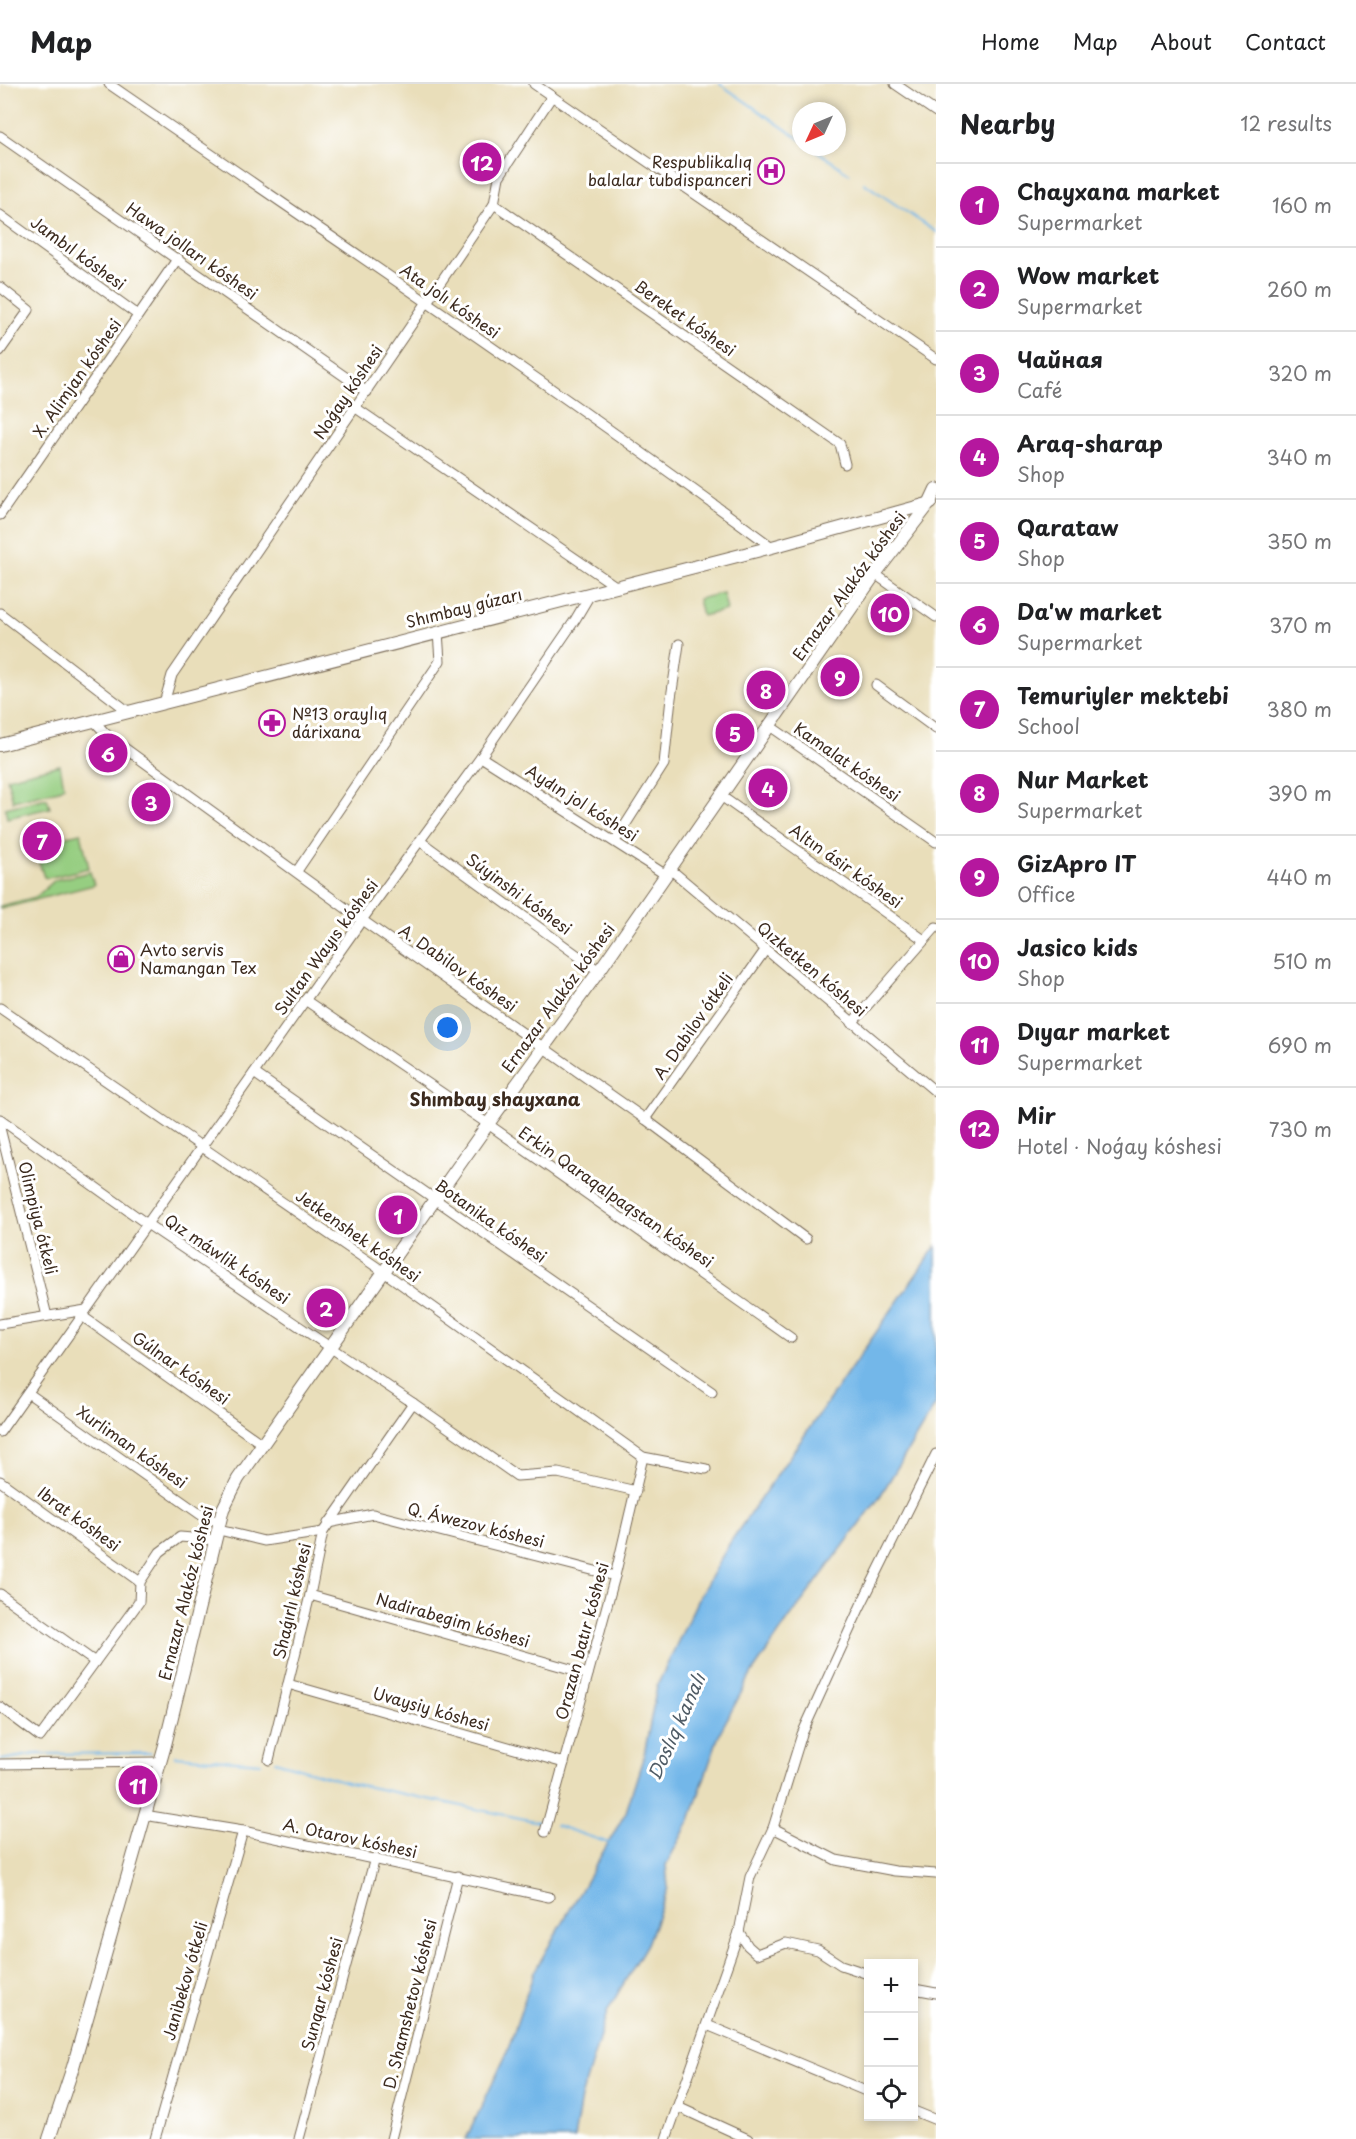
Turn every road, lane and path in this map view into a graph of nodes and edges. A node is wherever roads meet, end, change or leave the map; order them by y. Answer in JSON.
{"nodes":[{"id":1,"x":109,"y":84,"type":"edge"},
{"id":2,"x":534,"y":84,"type":"edge"},
{"id":3,"x":895,"y":84,"type":"edge"},
{"id":4,"x":552,"y":96,"type":"junction"},
{"id":5,"x":936,"y":112,"type":"edge"},
{"id":6,"x":0,"y":136,"type":"edge"},
{"id":7,"x":495,"y":204,"type":"junction"},
{"id":8,"x":0,"y":215,"type":"edge"},
{"id":9,"x":178,"y":258,"type":"junction"},
{"id":10,"x":0,"y":287,"type":"edge"},
{"id":11,"x":427,"y":303,"type":"junction"},
{"id":12,"x":138,"y":315,"type":"junction"},
{"id":13,"x":0,"y":351,"type":"edge"},
{"id":14,"x":936,"y":359,"type":"edge"},
{"id":15,"x":367,"y":392,"type":"junction"},
{"id":16,"x":356,"y":408,"type":"junction"},
{"id":17,"x":845,"y":464,"type":"dead end"},
{"id":18,"x":936,"y":489,"type":"edge"},
{"id":19,"x":934,"y":502,"type":"edge"},
{"id":20,"x":0,"y":515,"type":"edge"},
{"id":21,"x":772,"y":547,"type":"junction"},
{"id":22,"x":876,"y":574,"type":"junction"},
{"id":23,"x":616,"y":587,"type":"junction"},
{"id":24,"x":591,"y":593,"type":"junction"},
{"id":25,"x":0,"y":613,"type":"edge"},
{"id":26,"x":936,"y":617,"type":"edge"},
{"id":27,"x":438,"y":632,"type":"junction"},
{"id":28,"x":679,"y":644,"type":"dead end"},
{"id":29,"x":876,"y":685,"type":"dead end"},
{"id":30,"x":164,"y":703,"type":"junction"},
{"id":31,"x":129,"y":712,"type":"junction"},
{"id":32,"x":94,"y":721,"type":"junction"},
{"id":33,"x":770,"y":726,"type":"junction"},
{"id":34,"x":936,"y":729,"type":"edge"},
{"id":35,"x":0,"y":745,"type":"edge"},
{"id":36,"x":481,"y":757,"type":"junction"},
{"id":37,"x":721,"y":796,"type":"junction"},
{"id":38,"x":420,"y":841,"type":"junction"},
{"id":39,"x":615,"y":841,"type":"junction"},
{"id":40,"x":936,"y":842,"type":"edge"},
{"id":41,"x":297,"y":871,"type":"junction"},
{"id":42,"x":668,"y":872,"type":"junction"},
{"id":43,"x":362,"y":920,"type":"junction"},
{"id":44,"x":936,"y":927,"type":"edge"},
{"id":45,"x":924,"y":940,"type":"junction"},
{"id":46,"x":766,"y":949,"type":"junction"},
{"id":47,"x":599,"y":971,"type":"junction"},
{"id":48,"x":305,"y":1000,"type":"junction"},
{"id":49,"x":0,"y":1008,"type":"edge"},
{"id":50,"x":852,"y":1023,"type":"junction"},
{"id":51,"x":544,"y":1047,"type":"junction"},
{"id":52,"x":254,"y":1073,"type":"junction"},
{"id":53,"x":936,"y":1092,"type":"edge"},
{"id":54,"x":0,"y":1119,"type":"edge"},
{"id":55,"x":645,"y":1119,"type":"junction"},
{"id":56,"x":488,"y":1124,"type":"junction"},
{"id":57,"x":0,"y":1128,"type":"edge"},
{"id":58,"x":202,"y":1147,"type":"junction"},
{"id":59,"x":435,"y":1200,"type":"junction"},
{"id":60,"x":147,"y":1224,"type":"junction"},
{"id":61,"x":806,"y":1239,"type":"dead end"},
{"id":62,"x":384,"y":1272,"type":"junction"},
{"id":63,"x":84,"y":1313,"type":"junction"},
{"id":64,"x":47,"y":1316,"type":"junction"},
{"id":65,"x":0,"y":1324,"type":"edge"},
{"id":66,"x":790,"y":1338,"type":"dead end"},
{"id":67,"x":331,"y":1347,"type":"junction"},
{"id":68,"x":712,"y":1392,"type":"dead end"},
{"id":69,"x":28,"y":1393,"type":"junction"},
{"id":70,"x":413,"y":1403,"type":"junction"},
{"id":71,"x":0,"y":1432,"type":"edge"},
{"id":72,"x":262,"y":1444,"type":"junction"},
{"id":73,"x":936,"y":1454,"type":"edge"},
{"id":74,"x":644,"y":1457,"type":"junction"},
{"id":75,"x":706,"y":1469,"type":"dead end"},
{"id":76,"x":0,"y":1481,"type":"edge"},
{"id":77,"x":636,"y":1491,"type":"junction"},
{"id":78,"x":326,"y":1528,"type":"junction"},
{"id":79,"x":218,"y":1530,"type":"junction"},
{"id":80,"x":615,"y":1576,"type":"junction"},
{"id":81,"x":140,"y":1582,"type":"junction"},
{"id":82,"x":0,"y":1594,"type":"edge"},
{"id":83,"x":310,"y":1595,"type":"junction"},
{"id":84,"x":95,"y":1662,"type":"junction"},
{"id":85,"x":588,"y":1674,"type":"junction"},
{"id":86,"x":288,"y":1684,"type":"junction"},
{"id":87,"x":0,"y":1707,"type":"edge"},
{"id":88,"x":270,"y":1760,"type":"dead end"},
{"id":89,"x":160,"y":1762,"type":"junction"},
{"id":90,"x":564,"y":1763,"type":"junction"},
{"id":91,"x":0,"y":1764,"type":"edge"},
{"id":92,"x":144,"y":1815,"type":"junction"},
{"id":93,"x":773,"y":1828,"type":"junction"},
{"id":94,"x":243,"y":1831,"type":"junction"},
{"id":95,"x":546,"y":1832,"type":"dead end"},
{"id":96,"x":375,"y":1858,"type":"junction"},
{"id":97,"x":936,"y":1875,"type":"edge"},
{"id":98,"x":459,"y":1876,"type":"junction"},
{"id":99,"x":549,"y":1896,"type":"dead end"},
{"id":100,"x":739,"y":1932,"type":"junction"},
{"id":101,"x":864,"y":1973,"type":"edge"},
{"id":102,"x":918,"y":1990,"type":"edge"},
{"id":103,"x":936,"y":1993,"type":"edge"},
{"id":104,"x":707,"y":2025,"type":"junction"},
{"id":105,"x":864,"y":2090,"type":"edge"},
{"id":106,"x":678,"y":2107,"type":"junction"},
{"id":107,"x":918,"y":2113,"type":"edge"},
{"id":108,"x":936,"y":2120,"type":"edge"},
{"id":109,"x":49,"y":2139,"type":"edge"},
{"id":110,"x":155,"y":2139,"type":"edge"},
{"id":111,"x":299,"y":2139,"type":"edge"},
{"id":112,"x":391,"y":2139,"type":"edge"},
{"id":113,"x":666,"y":2139,"type":"edge"},
{"id":114,"x":748,"y":2139,"type":"edge"}],
"edges":[{"from":1,"to":11,"type":"street","name":"Ata jolı kóshesi"},
{"from":2,"to":4,"type":"street"},
{"from":3,"to":5,"type":"street"},
{"from":4,"to":7,"type":"street","name":"Noǵay kóshesi"},
{"from":4,"to":14,"type":"street"},
{"from":6,"to":9,"type":"street","name":"Hawa jolları kóshesi"},
{"from":7,"to":11,"type":"street","name":"Noǵay kóshesi"},
{"from":7,"to":17,"type":"street","name":"Bereket kóshesi"},
{"from":8,"to":12,"type":"street","name":"Jambıl kóshesi"},
{"from":9,"to":12,"type":"street","name":"X. Alimjan kóshesi"},
{"from":9,"to":15,"type":"street","name":"Hawa jolları kóshesi"},
{"from":10,"to":13,"type":"street"},
{"from":11,"to":15,"type":"street","name":"Noǵay kóshesi"},
{"from":11,"to":21,"type":"street","name":"Ata jolı kóshesi"},
{"from":12,"to":20,"type":"street","name":"X. Alimjan kóshesi"},
{"from":15,"to":16,"type":"street","name":"Noǵay kóshesi"},
{"from":16,"to":23,"type":"street"},
{"from":16,"to":30,"type":"street","name":"Noǵay kóshesi"},
{"from":18,"to":19,"type":"main road","name":"Ernazar Alakóz kóshesi"},
{"from":19,"to":21,"type":"main road","name":"Shımbay gúzarı"},
{"from":19,"to":22,"type":"main road","name":"Ernazar Alakóz kóshesi"},
{"from":21,"to":23,"type":"main road","name":"Shımbay gúzarı"},
{"from":22,"to":26,"type":"street"},
{"from":22,"to":33,"type":"main road","name":"Ernazar Alakóz kóshesi"},
{"from":23,"to":24,"type":"main road","name":"Shımbay gúzarı"},
{"from":24,"to":27,"type":"main road","name":"Shımbay gúzarı"},
{"from":24,"to":36,"type":"street","name":"Sultan Wayıs kóshesi"},
{"from":25,"to":31,"type":"street"},
{"from":27,"to":30,"type":"main road","name":"Shımbay gúzarı"},
{"from":27,"to":41,"type":"street"},
{"from":28,"to":39,"type":"street"},
{"from":29,"to":34,"type":"street"},
{"from":30,"to":31,"type":"main road","name":"Shımbay gúzarı"},
{"from":31,"to":32,"type":"main road","name":"Shımbay gúzarı"},
{"from":32,"to":35,"type":"main road","name":"Shımbay gúzarı"},
{"from":32,"to":41,"type":"street","name":"A. Dabilov kóshesi"},
{"from":33,"to":37,"type":"main road","name":"Ernazar Alakóz kóshesi"},
{"from":33,"to":40,"type":"street","name":"Kamalat kóshesi"},
{"from":36,"to":38,"type":"street","name":"Sultan Wayıs kóshesi"},
{"from":36,"to":39,"type":"street","name":"Aydın jol kóshesi"},
{"from":37,"to":42,"type":"main road","name":"Ernazar Alakóz kóshesi"},
{"from":37,"to":45,"type":"street","name":"Altın ásir kóshesi"},
{"from":38,"to":43,"type":"street","name":"Sultan Wayıs kóshesi"},
{"from":38,"to":47,"type":"street","name":"Súyinshi kóshesi"},
{"from":39,"to":42,"type":"street","name":"Aydın jol kóshesi"},
{"from":41,"to":43,"type":"street","name":"A. Dabilov kóshesi"},
{"from":42,"to":46,"type":"street","name":"Qızketken kóshesi"},
{"from":42,"to":47,"type":"main road","name":"Ernazar Alakóz kóshesi"},
{"from":43,"to":48,"type":"street","name":"Sultan Wayıs kóshesi"},
{"from":43,"to":51,"type":"street","name":"A. Dabilov kóshesi"},
{"from":44,"to":45,"type":"street"},
{"from":45,"to":50,"type":"street"},
{"from":46,"to":50,"type":"street","name":"Qızketken kóshesi"},
{"from":46,"to":55,"type":"street","name":"A. Dabilov ótkeli"},
{"from":47,"to":51,"type":"main road","name":"Ernazar Alakóz kóshesi"},
{"from":48,"to":52,"type":"street","name":"Sultan Wayıs kóshesi"},
{"from":48,"to":56,"type":"street","name":"Erkin Qaraqalpaqstan kóshesi"},
{"from":49,"to":58,"type":"street","name":"Jetkenshek kóshesi"},
{"from":50,"to":53,"type":"street","name":"Qızketken kóshesi"},
{"from":51,"to":55,"type":"street","name":"A. Dabilov kóshesi"},
{"from":51,"to":56,"type":"main road","name":"Ernazar Alakóz kóshesi"},
{"from":52,"to":58,"type":"street","name":"Sultan Wayıs kóshesi"},
{"from":52,"to":59,"type":"street","name":"Botanika kóshesi"},
{"from":54,"to":60,"type":"street","name":"Qız máwlik kóshesi"},
{"from":55,"to":61,"type":"street","name":"A. Dabilov kóshesi"},
{"from":56,"to":59,"type":"main road","name":"Ernazar Alakóz kóshesi"},
{"from":56,"to":66,"type":"street","name":"Erkin Qaraqalpaqstan kóshesi"},
{"from":57,"to":64,"type":"street","name":"Olimpiya ótkeli"},
{"from":58,"to":60,"type":"street","name":"Sultan Wayıs kóshesi"},
{"from":58,"to":62,"type":"street","name":"Jetkenshek kóshesi"},
{"from":59,"to":62,"type":"main road","name":"Ernazar Alakóz kóshesi"},
{"from":59,"to":68,"type":"street","name":"Botanika kóshesi"},
{"from":60,"to":63,"type":"street","name":"Sultan Wayıs kóshesi"},
{"from":60,"to":67,"type":"street","name":"Qız máwlik kóshesi"},
{"from":62,"to":67,"type":"main road","name":"Ernazar Alakóz kóshesi"},
{"from":62,"to":74,"type":"street","name":"Jetkenshek kóshesi"},
{"from":63,"to":64,"type":"street"},
{"from":63,"to":69,"type":"street","name":"Sultan Wayıs kóshesi"},
{"from":63,"to":72,"type":"street","name":"Gúlnar kóshesi"},
{"from":64,"to":65,"type":"street"},
{"from":67,"to":70,"type":"street","name":"Qız máwlik kóshesi"},
{"from":67,"to":72,"type":"main road","name":"Ernazar Alakóz kóshesi"},
{"from":69,"to":71,"type":"street","name":"Sultan Wayıs kóshesi"},
{"from":69,"to":79,"type":"street","name":"Xurliman kóshesi"},
{"from":70,"to":77,"type":"street","name":"Qız máwlik kóshesi"},
{"from":70,"to":78,"type":"street","name":"Shaǵırlı kóshesi"},
{"from":72,"to":79,"type":"main road","name":"Ernazar Alakóz kóshesi"},
{"from":73,"to":93,"type":"street"},
{"from":74,"to":75,"type":"street","name":"Jetkenshek kóshesi"},
{"from":74,"to":77,"type":"street","name":"Orazan batır kóshesi"},
{"from":76,"to":81,"type":"street","name":"Ibrat kóshesi"},
{"from":77,"to":80,"type":"street","name":"Orazan batır kóshesi"},
{"from":78,"to":79,"type":"street","name":"Q. Áwezov kóshesi"},
{"from":78,"to":80,"type":"street","name":"Q. Áwezov kóshesi"},
{"from":78,"to":83,"type":"street","name":"Shaǵırlı kóshesi"},
{"from":79,"to":81,"type":"street"},
{"from":79,"to":89,"type":"main road","name":"Ernazar Alakóz kóshesi"},
{"from":80,"to":85,"type":"street","name":"Orazan batır kóshesi"},
{"from":81,"to":84,"type":"street"},
{"from":82,"to":84,"type":"street"},
{"from":83,"to":85,"type":"street","name":"Nadirabegim kóshesi"},
{"from":83,"to":86,"type":"street","name":"Shaǵırlı kóshesi"},
{"from":84,"to":87,"type":"street"},
{"from":85,"to":90,"type":"street","name":"Orazan batır kóshesi"},
{"from":86,"to":88,"type":"street","name":"Shaǵırlı kóshesi"},
{"from":86,"to":90,"type":"street","name":"Uvaysiy kóshesi"},
{"from":89,"to":91,"type":"street"},
{"from":89,"to":92,"type":"main road","name":"Ernazar Alakóz kóshesi"},
{"from":90,"to":95,"type":"street","name":"Orazan batır kóshesi"},
{"from":92,"to":94,"type":"street","name":"A. Otarov kóshesi"},
{"from":92,"to":109,"type":"main road","name":"Ernazar Alakóz kóshesi"},
{"from":93,"to":97,"type":"street"},
{"from":93,"to":100,"type":"street"},
{"from":94,"to":96,"type":"street","name":"A. Otarov kóshesi"},
{"from":94,"to":110,"type":"street","name":"Janibekov ótkeli"},
{"from":96,"to":98,"type":"street","name":"A. Otarov kóshesi"},
{"from":96,"to":111,"type":"street","name":"Sunqar kóshesi"},
{"from":98,"to":99,"type":"street","name":"A. Otarov kóshesi"},
{"from":98,"to":112,"type":"street","name":"D. Shamshetov kóshesi"},
{"from":100,"to":101,"type":"street"},
{"from":100,"to":104,"type":"street"},
{"from":102,"to":103,"type":"street"},
{"from":104,"to":105,"type":"street"},
{"from":104,"to":106,"type":"street"},
{"from":106,"to":113,"type":"street"},
{"from":106,"to":114,"type":"street"},
{"from":107,"to":108,"type":"street"}]}
